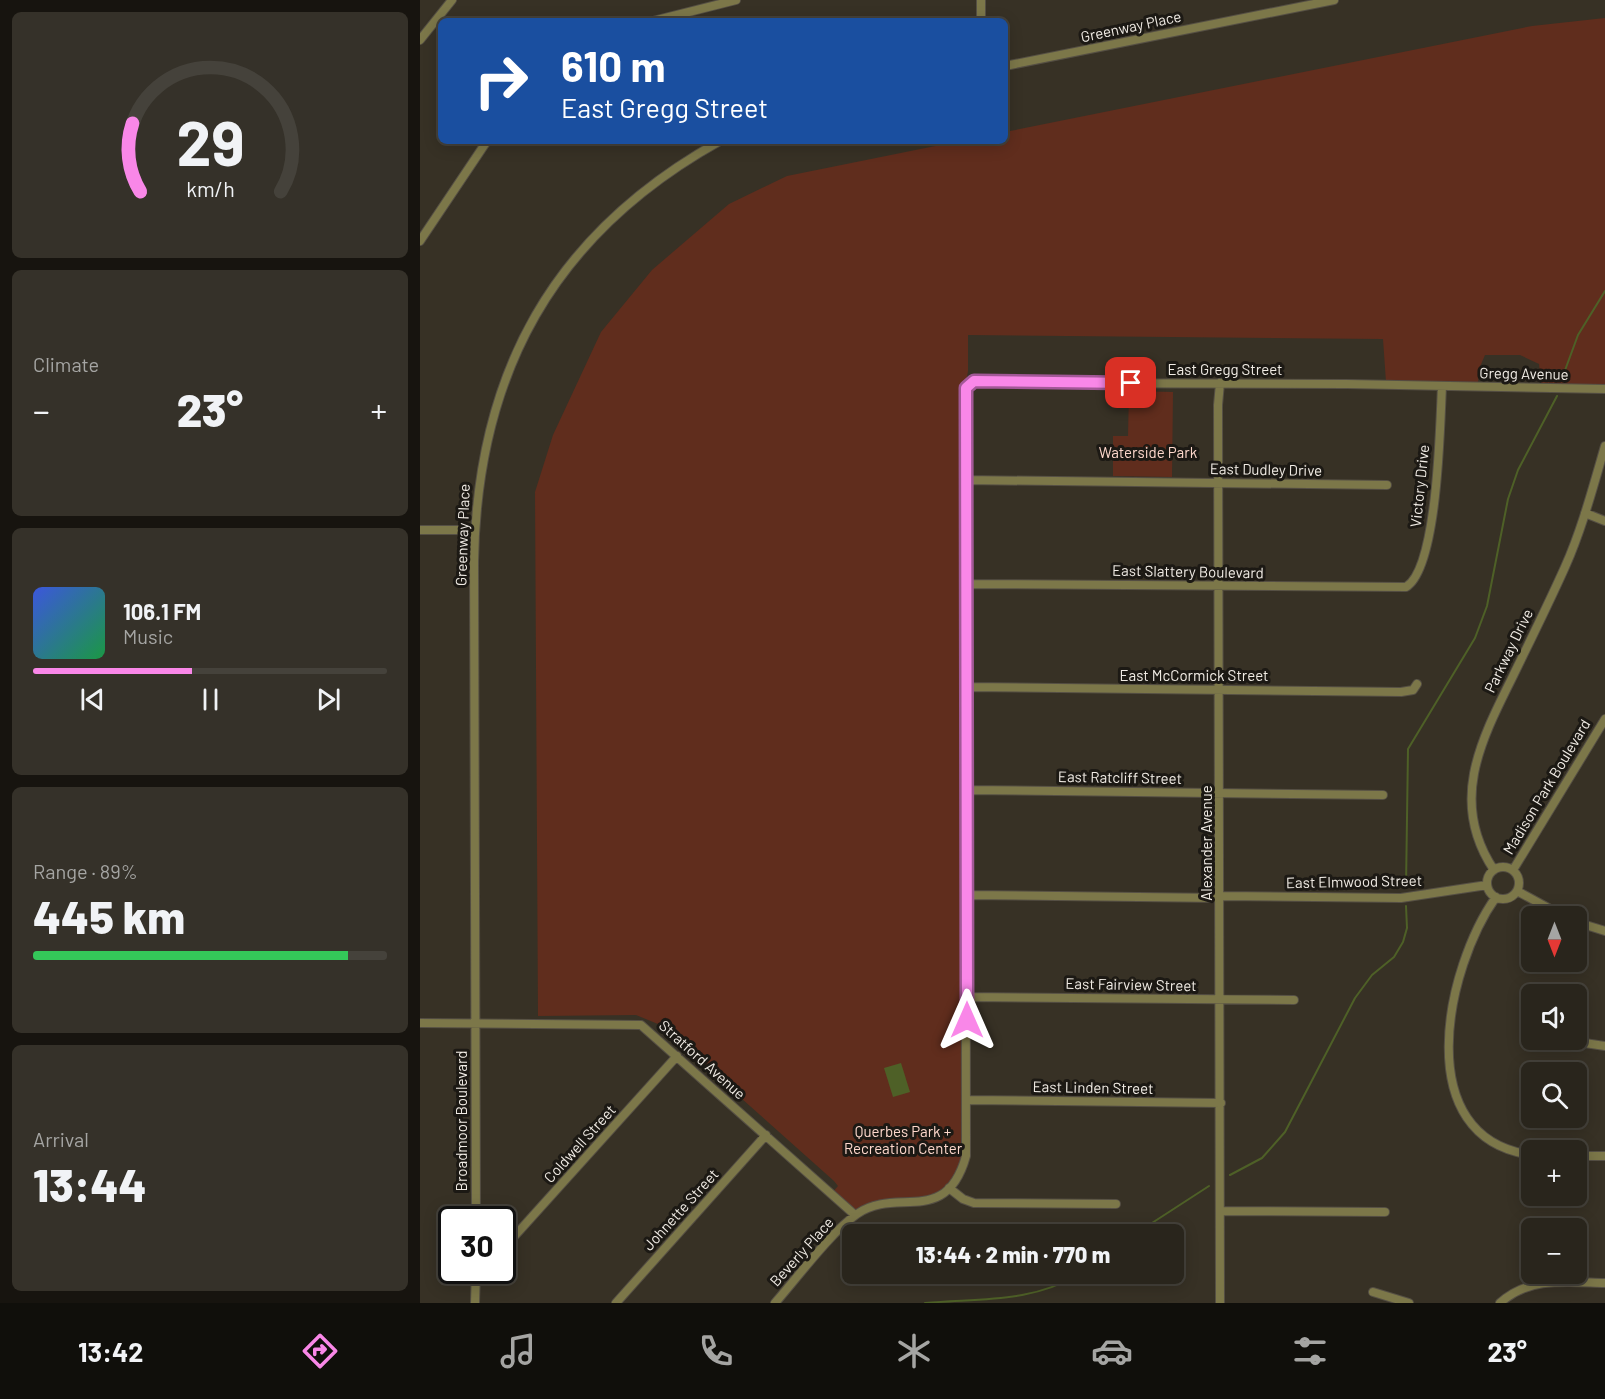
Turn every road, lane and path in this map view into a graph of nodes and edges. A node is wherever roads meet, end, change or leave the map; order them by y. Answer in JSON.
{"nodes":[{"id":1,"x":452,"y":0,"type":"edge"},
{"id":2,"x":736,"y":0,"type":"edge"},
{"id":3,"x":981,"y":0,"type":"edge"},
{"id":4,"x":1334,"y":0,"type":"edge"},
{"id":5,"x":665,"y":18,"type":"edge"},
{"id":6,"x":981,"y":18,"type":"edge"},
{"id":7,"x":420,"y":40,"type":"edge"},
{"id":8,"x":1008,"y":65,"type":"edge"},
{"id":9,"x":485,"y":144,"type":"edge"},
{"id":10,"x":715,"y":144,"type":"edge"},
{"id":11,"x":420,"y":241,"type":"edge"},
{"id":12,"x":1220,"y":383,"type":"junction"},
{"id":13,"x":1442,"y":386,"type":"junction"},
{"id":14,"x":1605,"y":389,"type":"edge"},
{"id":15,"x":1605,"y":446,"type":"edge"},
{"id":16,"x":965,"y":480,"type":"junction"},
{"id":17,"x":1219,"y":483,"type":"junction"},
{"id":18,"x":1387,"y":485,"type":"dead end"},
{"id":19,"x":1585,"y":513,"type":"junction"},
{"id":20,"x":1605,"y":521,"type":"edge"},
{"id":21,"x":420,"y":530,"type":"edge"},
{"id":22,"x":474,"y":530,"type":"junction"},
{"id":23,"x":965,"y":584,"type":"junction"},
{"id":24,"x":1410,"y":585,"type":"joint"},
{"id":25,"x":1220,"y":586,"type":"junction"},
{"id":26,"x":1418,"y":684,"type":"dead end"},
{"id":27,"x":966,"y":687,"type":"junction"},
{"id":28,"x":1220,"y":689,"type":"junction"},
{"id":29,"x":1605,"y":719,"type":"edge"},
{"id":30,"x":966,"y":790,"type":"junction"},
{"id":31,"x":1220,"y":793,"type":"junction"},
{"id":32,"x":1383,"y":795,"type":"dead end"},
{"id":33,"x":1494,"y":870,"type":"junction"},
{"id":34,"x":1513,"y":870,"type":"junction"},
{"id":35,"x":1487,"y":885,"type":"junction"},
{"id":36,"x":1517,"y":891,"type":"junction"},
{"id":37,"x":966,"y":895,"type":"junction"},
{"id":38,"x":1220,"y":897,"type":"junction"},
{"id":39,"x":1496,"y":897,"type":"junction"},
{"id":40,"x":1545,"y":906,"type":"edge"},
{"id":41,"x":1587,"y":925,"type":"edge"},
{"id":42,"x":1605,"y":931,"type":"edge"},
{"id":43,"x":967,"y":997,"type":"junction"},
{"id":44,"x":1220,"y":1000,"type":"junction"},
{"id":45,"x":1294,"y":1000,"type":"dead end"},
{"id":46,"x":420,"y":1023,"type":"edge"},
{"id":47,"x":476,"y":1023,"type":"junction"},
{"id":48,"x":1587,"y":1043,"type":"edge"},
{"id":49,"x":1605,"y":1046,"type":"edge"},
{"id":50,"x":677,"y":1056,"type":"junction"},
{"id":51,"x":966,"y":1100,"type":"junction"},
{"id":52,"x":1221,"y":1103,"type":"junction"},
{"id":53,"x":766,"y":1135,"type":"junction"},
{"id":54,"x":1521,"y":1152,"type":"edge"},
{"id":55,"x":1587,"y":1156,"type":"edge"},
{"id":56,"x":1605,"y":1156,"type":"edge"},
{"id":57,"x":949,"y":1188,"type":"junction"},
{"id":58,"x":1116,"y":1204,"type":"dead end"},
{"id":59,"x":476,"y":1206,"type":"edge"},
{"id":60,"x":1221,"y":1211,"type":"junction"},
{"id":61,"x":1385,"y":1212,"type":"dead end"},
{"id":62,"x":855,"y":1215,"type":"junction"},
{"id":63,"x":516,"y":1234,"type":"edge"},
{"id":64,"x":1605,"y":1283,"type":"edge"},
{"id":65,"x":476,"y":1284,"type":"edge"},
{"id":66,"x":1373,"y":1292,"type":"dead end"},
{"id":67,"x":475,"y":1303,"type":"edge"},
{"id":68,"x":616,"y":1303,"type":"edge"},
{"id":69,"x":775,"y":1303,"type":"edge"},
{"id":70,"x":1220,"y":1303,"type":"edge"},
{"id":71,"x":1409,"y":1303,"type":"edge"},
{"id":72,"x":1500,"y":1303,"type":"edge"}],
"edges":[{"from":1,"to":7,"type":"street"},
{"from":2,"to":5,"type":"street"},
{"from":3,"to":6,"type":"street"},
{"from":4,"to":8,"type":"street","name":"Greenway Place"},
{"from":9,"to":11,"type":"street"},
{"from":10,"to":22,"type":"street","name":"Greenway Place"},
{"from":12,"to":13,"type":"street","name":"East Gregg Street"},
{"from":12,"to":16,"type":"street","name":"East Gregg Street"},
{"from":12,"to":17,"type":"street","name":"Alexander Avenue"},
{"from":13,"to":14,"type":"street","name":"Gregg Avenue"},
{"from":13,"to":24,"type":"street","name":"Victory Drive"},
{"from":15,"to":19,"type":"street","name":"Parkway Drive"},
{"from":16,"to":17,"type":"street","name":"East Dudley Drive"},
{"from":16,"to":23,"type":"street"},
{"from":17,"to":18,"type":"street","name":"East Dudley Drive"},
{"from":17,"to":25,"type":"street","name":"Alexander Avenue"},
{"from":19,"to":20,"type":"street"},
{"from":19,"to":33,"type":"street","name":"Parkway Drive"},
{"from":21,"to":22,"type":"street"},
{"from":22,"to":47,"type":"street","name":"Greenway Place"},
{"from":23,"to":25,"type":"street","name":"East Slattery Boulevard"},
{"from":23,"to":27,"type":"street"},
{"from":24,"to":25,"type":"street","name":"East Slattery Boulevard"},
{"from":25,"to":28,"type":"street","name":"Alexander Avenue"},
{"from":26,"to":28,"type":"street","name":"East McCormick Street"},
{"from":27,"to":28,"type":"street","name":"East McCormick Street"},
{"from":27,"to":30,"type":"street"},
{"from":28,"to":31,"type":"street","name":"Alexander Avenue"},
{"from":29,"to":34,"type":"street","name":"Madison Park Boulevard"},
{"from":30,"to":31,"type":"street","name":"East Ratcliff Street"},
{"from":30,"to":37,"type":"street"},
{"from":31,"to":32,"type":"street","name":"East Ratcliff Street"},
{"from":31,"to":38,"type":"street","name":"Alexander Avenue"},
{"from":33,"to":34,"type":"street"},
{"from":33,"to":35,"type":"street"},
{"from":34,"to":36,"type":"street"},
{"from":35,"to":38,"type":"street","name":"East Elmwood Street"},
{"from":35,"to":39,"type":"street"},
{"from":36,"to":39,"type":"street"},
{"from":36,"to":40,"type":"street"},
{"from":37,"to":38,"type":"street","name":"East Elmwood Street"},
{"from":37,"to":43,"type":"street"},
{"from":38,"to":44,"type":"street","name":"Alexander Avenue"},
{"from":39,"to":54,"type":"street"},
{"from":41,"to":42,"type":"street"},
{"from":43,"to":44,"type":"street","name":"East Fairview Street"},
{"from":43,"to":51,"type":"street"},
{"from":44,"to":45,"type":"street","name":"East Fairview Street"},
{"from":44,"to":52,"type":"street","name":"Alexander Avenue"},
{"from":46,"to":47,"type":"street","name":"Stratford Avenue"},
{"from":47,"to":50,"type":"street","name":"Stratford Avenue"},
{"from":47,"to":59,"type":"street","name":"Broadmoor Boulevard"},
{"from":48,"to":49,"type":"street"},
{"from":50,"to":53,"type":"street","name":"Stratford Avenue"},
{"from":50,"to":63,"type":"street","name":"Coldwell Street"},
{"from":51,"to":52,"type":"street","name":"East Linden Street"},
{"from":51,"to":57,"type":"street"},
{"from":52,"to":60,"type":"street","name":"Alexander Avenue"},
{"from":53,"to":62,"type":"street","name":"Stratford Avenue"},
{"from":53,"to":68,"type":"street","name":"Johnette Street"},
{"from":55,"to":56,"type":"street"},
{"from":57,"to":58,"type":"street"},
{"from":57,"to":62,"type":"street","name":"Beverly Place"},
{"from":60,"to":61,"type":"street"},
{"from":60,"to":70,"type":"street","name":"Alexander Avenue"},
{"from":62,"to":69,"type":"street","name":"Beverly Place"},
{"from":64,"to":72,"type":"street"},
{"from":65,"to":67,"type":"street"},
{"from":66,"to":71,"type":"street"}]}
